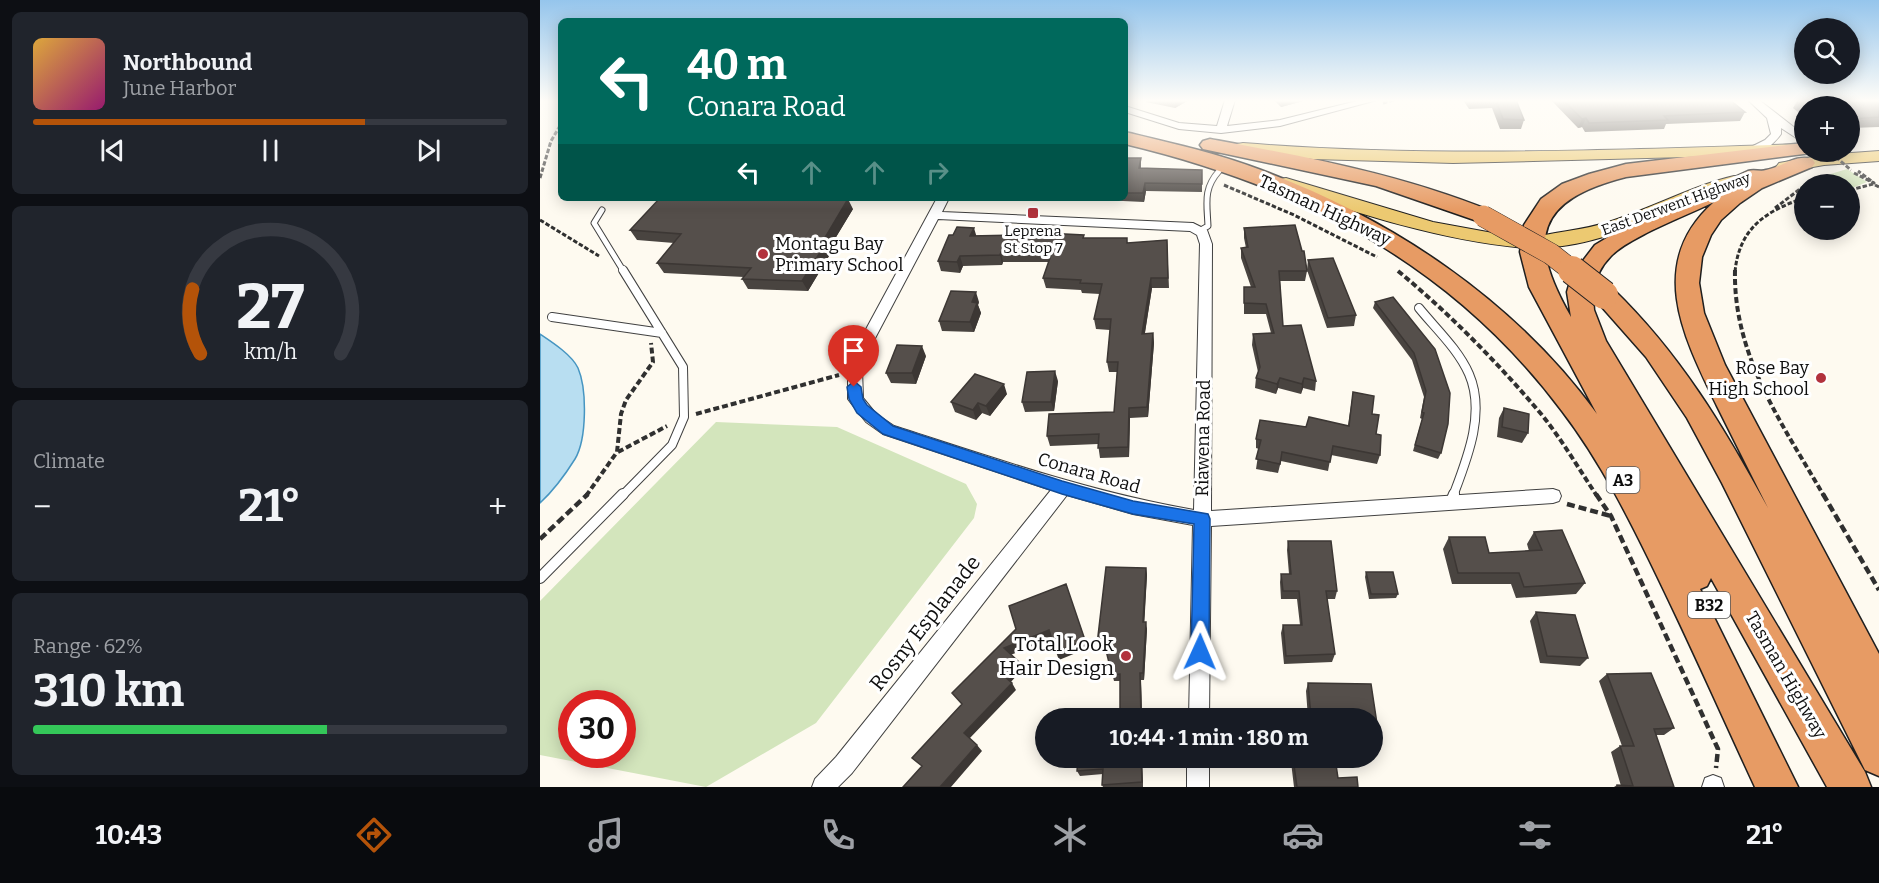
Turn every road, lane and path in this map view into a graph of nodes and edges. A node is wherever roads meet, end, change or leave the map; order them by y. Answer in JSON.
{"nodes":[{"id":1,"x":553,"y":137,"type":"edge"},
{"id":2,"x":1147,"y":137,"type":"edge"},
{"id":3,"x":1190,"y":137,"type":"edge"},
{"id":4,"x":1220,"y":137,"type":"edge"},
{"id":5,"x":1246,"y":137,"type":"edge"},
{"id":6,"x":1774,"y":137,"type":"edge"},
{"id":7,"x":1128,"y":141,"type":"edge"},
{"id":8,"x":1879,"y":145,"type":"edge"},
{"id":9,"x":1860,"y":146,"type":"edge"},
{"id":10,"x":1753,"y":150,"type":"junction"},
{"id":11,"x":1794,"y":152,"type":"edge"},
{"id":12,"x":1794,"y":154,"type":"edge"},
{"id":13,"x":1860,"y":155,"type":"edge"},
{"id":14,"x":1879,"y":156,"type":"edge"},
{"id":15,"x":1215,"y":157,"type":"junction"},
{"id":16,"x":1794,"y":158,"type":"edge"},
{"id":17,"x":1794,"y":160,"type":"edge"},
{"id":18,"x":1842,"y":162,"type":"edge"},
{"id":19,"x":1851,"y":170,"type":"dead end"},
{"id":20,"x":1857,"y":170,"type":"dead end"},
{"id":21,"x":1755,"y":175,"type":"junction"},
{"id":22,"x":540,"y":178,"type":"edge"},
{"id":23,"x":1860,"y":178,"type":"edge"},
{"id":24,"x":1873,"y":184,"type":"junction"},
{"id":25,"x":1860,"y":187,"type":"edge"},
{"id":26,"x":1879,"y":187,"type":"edge"},
{"id":27,"x":1794,"y":194,"type":"edge"},
{"id":28,"x":941,"y":201,"type":"edge"},
{"id":29,"x":1794,"y":202,"type":"edge"},
{"id":30,"x":602,"y":210,"type":"dead end"},
{"id":31,"x":1770,"y":212,"type":"junction"},
{"id":32,"x":934,"y":215,"type":"junction"},
{"id":33,"x":540,"y":220,"type":"edge"},
{"id":34,"x":1201,"y":230,"type":"junction"},
{"id":35,"x":1383,"y":256,"type":"junction"},
{"id":36,"x":604,"y":258,"type":"dead end"},
{"id":37,"x":1419,"y":308,"type":"dead end"},
{"id":38,"x":552,"y":317,"type":"dead end"},
{"id":39,"x":650,"y":331,"type":"junction"},
{"id":40,"x":662,"y":333,"type":"junction"},
{"id":41,"x":855,"y":370,"type":"junction"},
{"id":42,"x":684,"y":417,"type":"junction"},
{"id":43,"x":617,"y":452,"type":"junction"},
{"id":44,"x":1062,"y":487,"type":"junction"},
{"id":45,"x":1553,"y":496,"type":"joint"},
{"id":46,"x":1449,"y":504,"type":"junction"},
{"id":47,"x":1611,"y":516,"type":"junction"},
{"id":48,"x":1202,"y":519,"type":"junction"},
{"id":49,"x":540,"y":539,"type":"edge"},
{"id":50,"x":540,"y":578,"type":"edge"},
{"id":51,"x":1879,"y":590,"type":"edge"},
{"id":52,"x":1879,"y":693,"type":"edge"},
{"id":53,"x":1199,"y":708,"type":"edge"},
{"id":54,"x":1879,"y":756,"type":"edge"},
{"id":55,"x":1198,"y":768,"type":"edge"},
{"id":56,"x":823,"y":787,"type":"edge"},
{"id":57,"x":1198,"y":787,"type":"edge"},
{"id":58,"x":1713,"y":787,"type":"edge"},
{"id":59,"x":1766,"y":787,"type":"edge"},
{"id":60,"x":1777,"y":787,"type":"edge"},
{"id":61,"x":1790,"y":787,"type":"edge"},
{"id":62,"x":1850,"y":787,"type":"edge"}],
"edges":[{"from":1,"to":22,"type":"path"},
{"from":2,"to":15,"type":"highway","name":"Tasman Highway","number":"A3"},
{"from":3,"to":15,"type":"street"},
{"from":4,"to":15,"type":"street"},
{"from":5,"to":15,"type":"street"},
{"from":6,"to":10,"type":"street"},
{"from":7,"to":15,"type":"highway","number":"A3"},
{"from":8,"to":9,"type":"main road"},
{"from":10,"to":11,"type":"main road","name":"East Derwent Highway","number":"B32"},
{"from":10,"to":15,"type":"main road","name":"East Derwent Highway","number":"B32"},
{"from":12,"to":61,"type":"highway","number":"B32"},
{"from":13,"to":14,"type":"main road","name":"East Derwent Highway","number":"B32"},
{"from":15,"to":21,"type":"main road","name":"East Derwent Highway","number":"A3"},
{"from":15,"to":34,"type":"lane"},
{"from":15,"to":35,"type":"highway","number":"A3"},
{"from":15,"to":35,"type":"path"},
{"from":15,"to":54,"type":"highway","name":"Tasman Highway","number":"A3","bridge":true},
{"from":15,"to":60,"type":"highway","name":"Tasman Highway","number":"A3"},
{"from":16,"to":21,"type":"main road","name":"East Derwent Highway","number":"B32"},
{"from":17,"to":52,"type":"highway"},
{"from":18,"to":19,"type":"path","bridge":true},
{"from":20,"to":24,"type":"path"},
{"from":21,"to":62,"type":"highway","name":"Tasman Highway","number":"A3"},
{"from":23,"to":24,"type":"path"},
{"from":24,"to":25,"type":"path"},
{"from":24,"to":26,"type":"path"},
{"from":27,"to":31,"type":"path"},
{"from":28,"to":32,"type":"street","name":"Conara Road"},
{"from":29,"to":31,"type":"path"},
{"from":30,"to":40,"type":"lane"},
{"from":31,"to":51,"type":"path"},
{"from":32,"to":34,"type":"street"},
{"from":32,"to":41,"type":"street","name":"Conara Road"},
{"from":33,"to":36,"type":"path"},
{"from":34,"to":48,"type":"street","name":"Riawena Road"},
{"from":35,"to":47,"type":"path"},
{"from":35,"to":59,"type":"highway","name":"Tasman Highway","number":"A3"},
{"from":37,"to":46,"type":"lane"},
{"from":38,"to":39,"type":"lane"},
{"from":39,"to":40,"type":"lane"},
{"from":39,"to":43,"type":"path"},
{"from":40,"to":42,"type":"lane"},
{"from":41,"to":42,"type":"path"},
{"from":41,"to":44,"type":"street","name":"Conara Road"},
{"from":42,"to":43,"type":"path"},
{"from":42,"to":50,"type":"lane"},
{"from":43,"to":49,"type":"path"},
{"from":44,"to":48,"type":"street","name":"Conara Road"},
{"from":44,"to":56,"type":"street","name":"Rosny Esplanade"},
{"from":45,"to":46,"type":"street","name":"Conara Road"},
{"from":45,"to":47,"type":"path"},
{"from":46,"to":48,"type":"street","name":"Conara Road"},
{"from":47,"to":58,"type":"path"},
{"from":48,"to":53,"type":"street","name":"Riawena Road"},
{"from":55,"to":57,"type":"street"}]}
